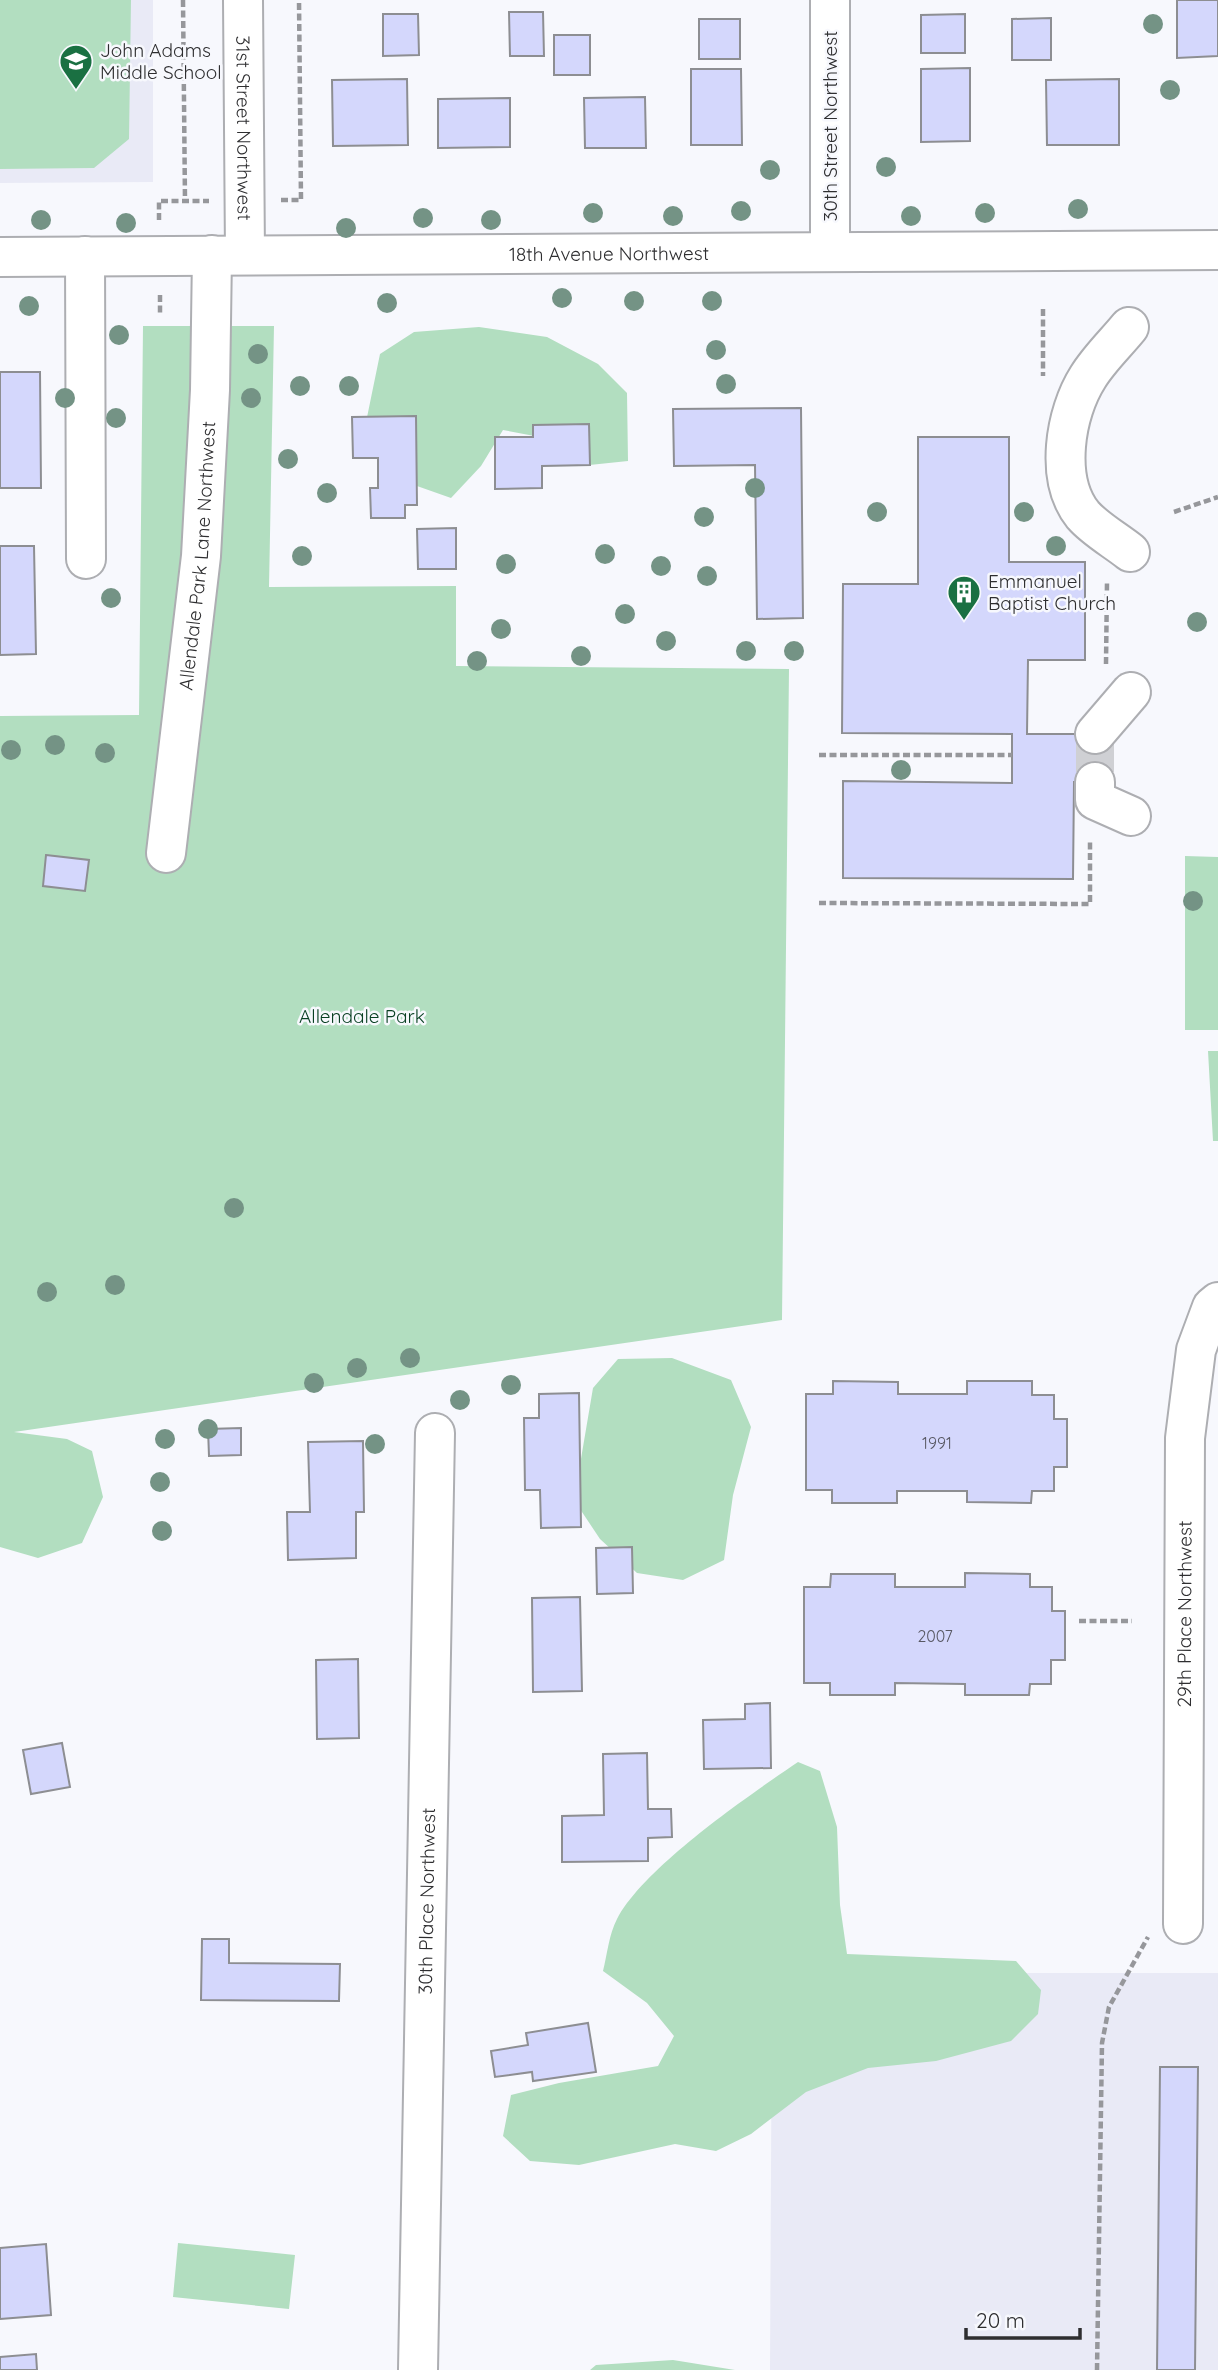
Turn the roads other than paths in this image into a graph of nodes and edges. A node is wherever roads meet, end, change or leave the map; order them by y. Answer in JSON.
{"nodes":[{"id":1,"x":243,"y":0,"type":"edge"},
{"id":2,"x":830,"y":0,"type":"edge"},
{"id":3,"x":1218,"y":250,"type":"edge"},
{"id":4,"x":830,"y":252,"type":"junction"},
{"id":5,"x":229,"y":255,"type":"junction"},
{"id":6,"x":85,"y":256,"type":"junction"},
{"id":7,"x":0,"y":257,"type":"edge"},
{"id":8,"x":1129,"y":327,"type":"dead end"},
{"id":9,"x":1130,"y":552,"type":"dead end"},
{"id":10,"x":86,"y":559,"type":"dead end"},
{"id":11,"x":1130,"y":692,"type":"dead end"},
{"id":12,"x":1095,"y":734,"type":"tunnel mouth"},
{"id":13,"x":1095,"y":782,"type":"tunnel mouth"},
{"id":14,"x":1130,"y":816,"type":"dead end"},
{"id":15,"x":166,"y":853,"type":"dead end"},
{"id":16,"x":1215,"y":1305,"type":"edge"},
{"id":17,"x":435,"y":1433,"type":"dead end"},
{"id":18,"x":1169,"y":1924,"type":"road end"},
{"id":19,"x":418,"y":2370,"type":"edge"}],
"edges":[{"from":1,"to":5,"type":"street","name":"31st Street Northwest"},
{"from":2,"to":4,"type":"street","name":"30th Street Northwest"},
{"from":3,"to":4,"type":"street","name":"18th Avenue Northwest"},
{"from":4,"to":5,"type":"street","name":"18th Avenue Northwest"},
{"from":5,"to":6,"type":"street","name":"18th Avenue Northwest"},
{"from":5,"to":15,"type":"street","name":"Allendale Park Lane Northwest"},
{"from":6,"to":7,"type":"street","name":"18th Avenue Northwest"},
{"from":6,"to":10,"type":"street"},
{"from":8,"to":9,"type":"street"},
{"from":11,"to":12,"type":"street"},
{"from":13,"to":14,"type":"street"},
{"from":16,"to":18,"type":"street","name":"29th Place Northwest"},
{"from":17,"to":19,"type":"street","name":"30th Place Northwest"}]}
